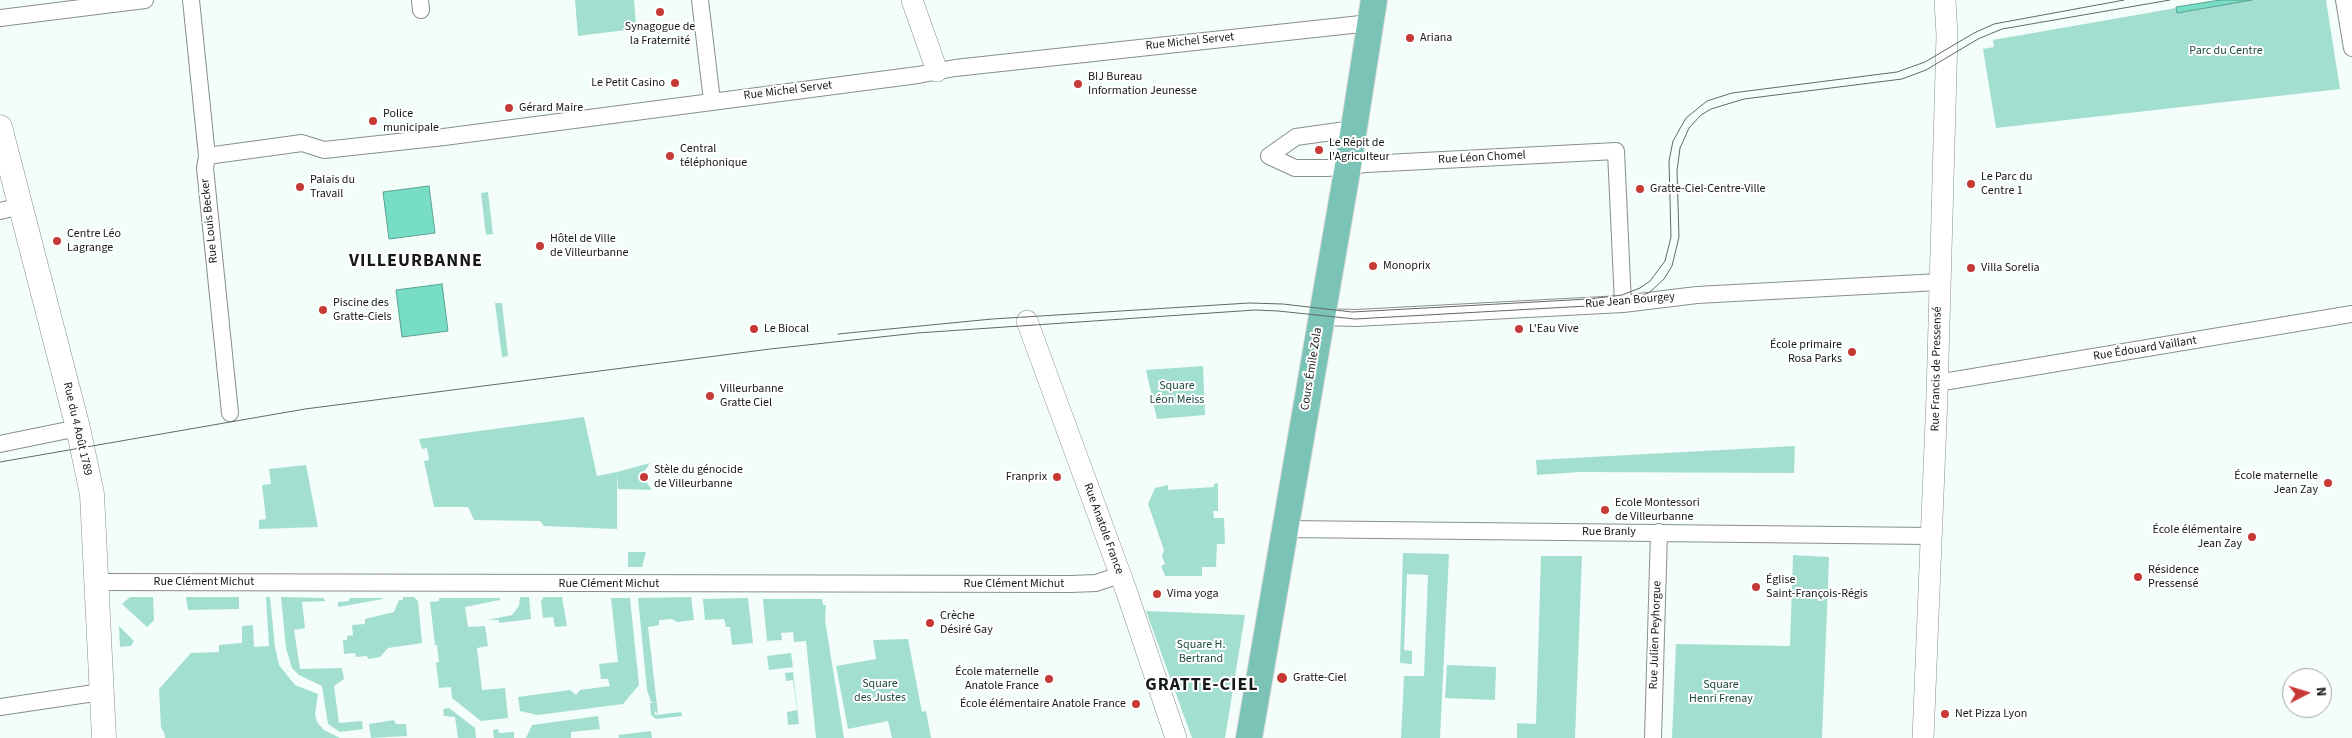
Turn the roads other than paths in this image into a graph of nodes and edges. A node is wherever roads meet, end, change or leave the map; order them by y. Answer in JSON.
{"nodes":[{"id":1,"x":145,"y":0,"type":"edge"},
{"id":2,"x":191,"y":0,"type":"edge"},
{"id":3,"x":700,"y":0,"type":"edge"},
{"id":4,"x":912,"y":0,"type":"edge"},
{"id":5,"x":1945,"y":0,"type":"edge"},
{"id":6,"x":2344,"y":0,"type":"edge"},
{"id":7,"x":1372,"y":12,"type":"edge"},
{"id":8,"x":0,"y":18,"type":"edge"},
{"id":9,"x":2352,"y":48,"type":"edge"},
{"id":10,"x":937,"y":71,"type":"junction"},
{"id":11,"x":712,"y":101,"type":"junction"},
{"id":12,"x":0,"y":127,"type":"edge"},
{"id":13,"x":1353,"y":128,"type":"junction"},
{"id":14,"x":208,"y":156,"type":"junction"},
{"id":15,"x":1348,"y":166,"type":"junction"},
{"id":16,"x":11,"y":208,"type":"edge"},
{"id":17,"x":1939,"y":282,"type":"junction"},
{"id":18,"x":1623,"y":304,"type":"junction"},
{"id":19,"x":2352,"y":314,"type":"edge"},
{"id":20,"x":1320,"y":317,"type":"junction"},
{"id":21,"x":1027,"y":321,"type":"dead end"},
{"id":22,"x":1937,"y":383,"type":"junction"},
{"id":23,"x":230,"y":413,"type":"dead end"},
{"id":24,"x":78,"y":428,"type":"junction"},
{"id":25,"x":0,"y":444,"type":"edge"},
{"id":26,"x":1286,"y":529,"type":"junction"},
{"id":27,"x":1660,"y":532,"type":"junction"},
{"id":28,"x":1932,"y":536,"type":"junction"},
{"id":29,"x":1120,"y":575,"type":"junction"},
{"id":30,"x":96,"y":582,"type":"junction"},
{"id":31,"x":102,"y":692,"type":"junction"},
{"id":32,"x":0,"y":707,"type":"edge"},
{"id":33,"x":104,"y":738,"type":"edge"},
{"id":34,"x":1176,"y":738,"type":"edge"},
{"id":35,"x":1249,"y":738,"type":"edge"},
{"id":36,"x":1653,"y":738,"type":"edge"},
{"id":37,"x":1923,"y":738,"type":"edge"}],
"edges":[{"from":1,"to":8,"type":"street"},
{"from":2,"to":14,"type":"street","name":"Rue Louis Becker"},
{"from":3,"to":11,"type":"street"},
{"from":4,"to":10,"type":"street"},
{"from":5,"to":17,"type":"street","name":"Rue Francis de Pressensé"},
{"from":6,"to":9,"type":"street"},
{"from":7,"to":10,"type":"street","name":"Rue Michel Servet"},
{"from":7,"to":13,"type":"main road","name":"Cours Émile Zola"},
{"from":10,"to":11,"type":"street","name":"Rue Michel Servet"},
{"from":11,"to":14,"type":"street","name":"Rue Michel Servet"},
{"from":12,"to":16,"type":"main road","name":"Rue du 4 Août 1789"},
{"from":13,"to":15,"type":"main road","name":"Cours Émile Zola"},
{"from":13,"to":15,"type":"street","name":"Rue Léon Chomel"},
{"from":14,"to":23,"type":"street","name":"Rue Louis Becker"},
{"from":15,"to":18,"type":"street","name":"Rue Léon Chomel"},
{"from":15,"to":20,"type":"main road","name":"Cours Émile Zola"},
{"from":16,"to":24,"type":"main road","name":"Rue du 4 Août 1789"},
{"from":17,"to":18,"type":"street","name":"Rue Jean Bourgey"},
{"from":17,"to":22,"type":"street","name":"Rue Francis de Pressensé"},
{"from":18,"to":20,"type":"street","name":"Rue Jean Bourgey"},
{"from":19,"to":22,"type":"street","name":"Rue Édouard Vaillant"},
{"from":20,"to":26,"type":"main road","name":"Cours Émile Zola"},
{"from":21,"to":29,"type":"street","name":"Rue Anatole France"},
{"from":22,"to":28,"type":"street","name":"Rue Francis de Pressensé"},
{"from":24,"to":25,"type":"street"},
{"from":24,"to":30,"type":"main road","name":"Rue du 4 Août 1789"},
{"from":26,"to":27,"type":"street","name":"Rue Branly"},
{"from":26,"to":35,"type":"main road","name":"Cours Émile Zola"},
{"from":27,"to":28,"type":"street","name":"Rue Branly"},
{"from":27,"to":36,"type":"street","name":"Rue Julien Peyhorgue"},
{"from":28,"to":37,"type":"street","name":"Rue Francis de Pressensé"},
{"from":29,"to":30,"type":"street","name":"Rue Clément Michut"},
{"from":29,"to":34,"type":"street","name":"Rue Anatole France"},
{"from":30,"to":31,"type":"main road","name":"Rue du 4 Août 1789"},
{"from":31,"to":32,"type":"street"},
{"from":31,"to":33,"type":"main road","name":"Rue du 4 Août 1789"}]}
